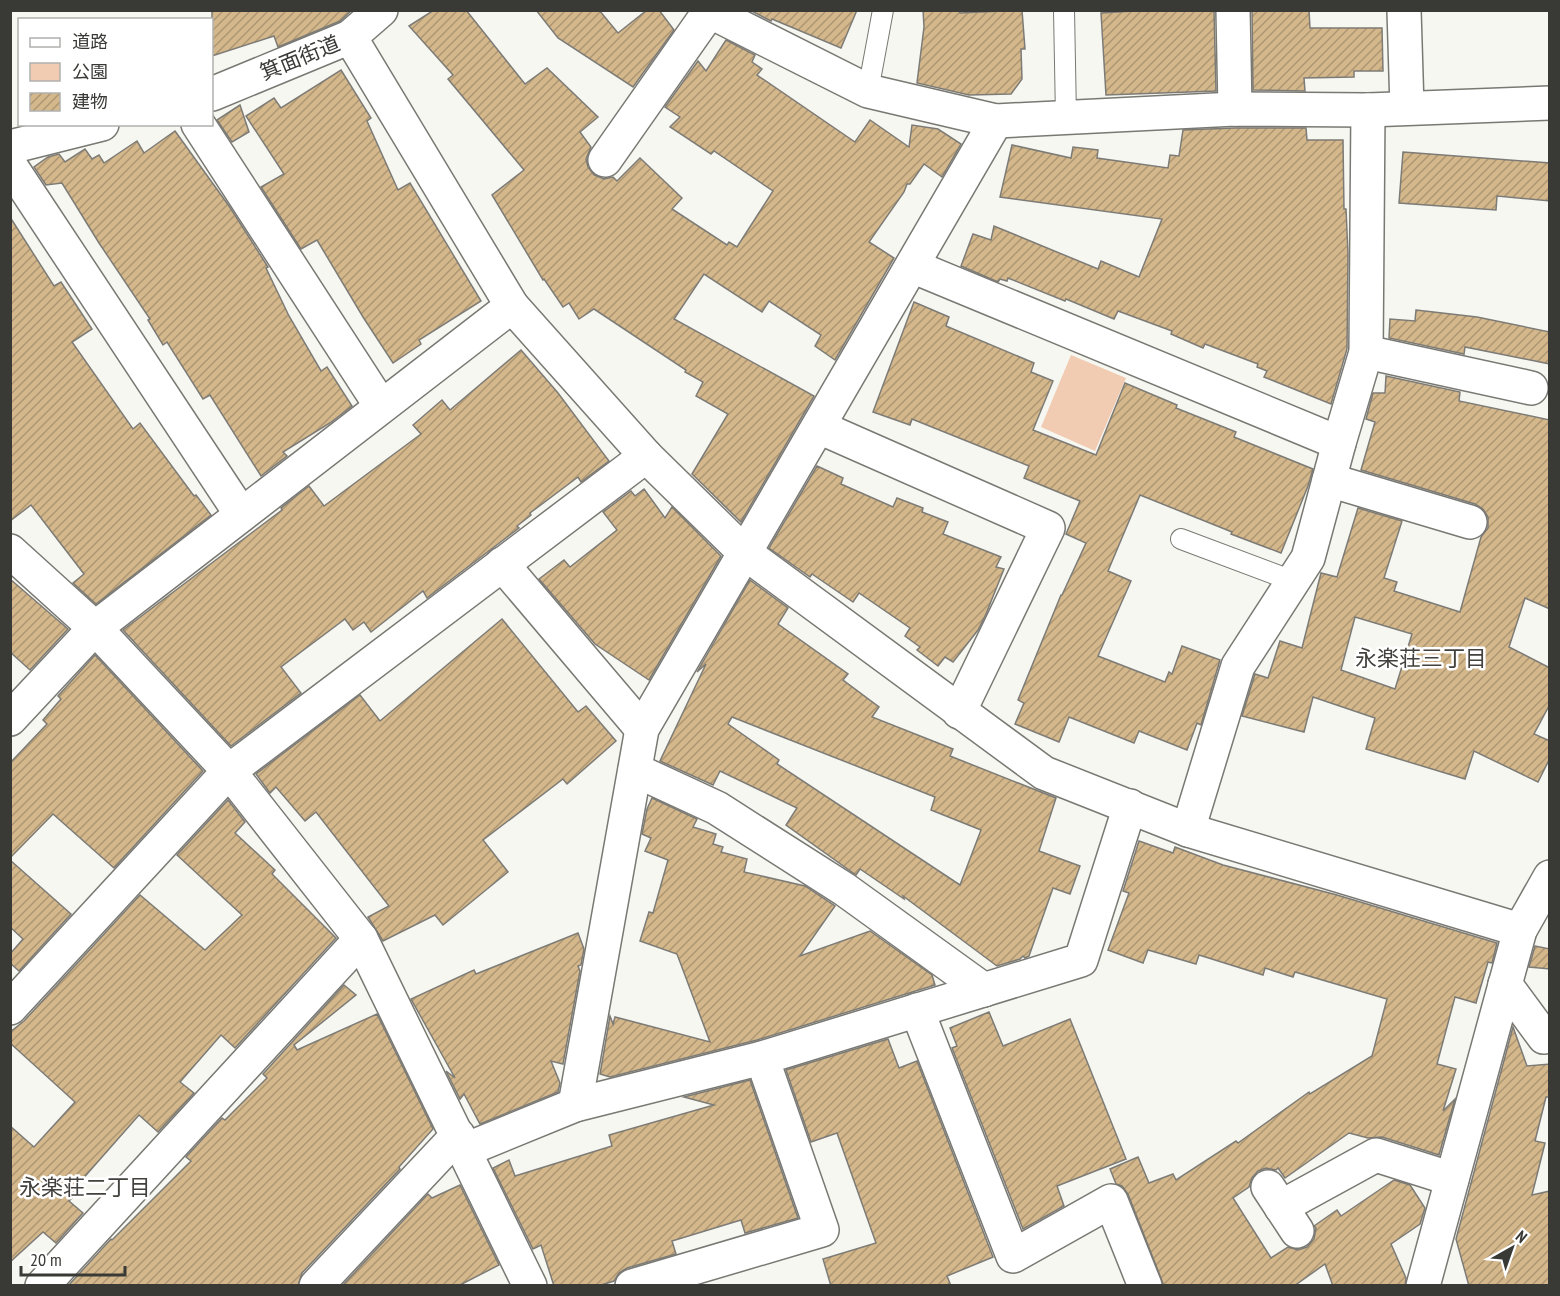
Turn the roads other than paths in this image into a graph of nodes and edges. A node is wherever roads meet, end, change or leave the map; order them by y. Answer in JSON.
{"nodes":[{"id":1,"x":381,"y":10,"type":"edge"},
{"id":2,"x":883,"y":10,"type":"edge"},
{"id":3,"x":1064,"y":10,"type":"edge"},
{"id":4,"x":1233,"y":10,"type":"edge"},
{"id":5,"x":1404,"y":10,"type":"edge"},
{"id":6,"x":708,"y":11,"type":"edge"},
{"id":7,"x":350,"y":37,"type":"junction"},
{"id":8,"x":868,"y":91,"type":"junction"},
{"id":9,"x":213,"y":94,"type":"edge"},
{"id":10,"x":1550,"y":103,"type":"edge"},
{"id":11,"x":1407,"y":108,"type":"junction"},
{"id":12,"x":1235,"y":109,"type":"junction"},
{"id":13,"x":1368,"y":110,"type":"junction"},
{"id":14,"x":1066,"y":117,"type":"junction"},
{"id":15,"x":996,"y":121,"type":"junction"},
{"id":16,"x":94,"y":126,"type":"edge"},
{"id":17,"x":199,"y":126,"type":"edge"},
{"id":18,"x":10,"y":147,"type":"edge"},
{"id":19,"x":605,"y":159,"type":"dead end"},
{"id":20,"x":10,"y":165,"type":"edge"},
{"id":21,"x":912,"y":266,"type":"junction"},
{"id":22,"x":512,"y":306,"type":"junction"},
{"id":23,"x":1366,"y":352,"type":"junction"},
{"id":24,"x":1531,"y":388,"type":"dead end"},
{"id":25,"x":381,"y":406,"type":"junction"},
{"id":26,"x":819,"y":427,"type":"junction"},
{"id":27,"x":1339,"y":443,"type":"junction"},
{"id":28,"x":646,"y":456,"type":"junction"},
{"id":29,"x":1329,"y":480,"type":"junction"},
{"id":30,"x":241,"y":514,"type":"junction"},
{"id":31,"x":1470,"y":522,"type":"dead end"},
{"id":32,"x":1181,"y":539,"type":"dead end"},
{"id":33,"x":10,"y":551,"type":"edge"},
{"id":34,"x":745,"y":553,"type":"junction"},
{"id":35,"x":502,"y":564,"type":"junction"},
{"id":36,"x":1293,"y":581,"type":"junction"},
{"id":37,"x":95,"y":628,"type":"junction"},
{"id":38,"x":959,"y":712,"type":"junction"},
{"id":39,"x":10,"y":719,"type":"edge"},
{"id":40,"x":642,"y":729,"type":"junction"},
{"id":41,"x":635,"y":770,"type":"junction"},
{"id":42,"x":229,"y":771,"type":"junction"},
{"id":43,"x":1130,"y":806,"type":"junction"},
{"id":44,"x":1188,"y":830,"type":"junction"},
{"id":45,"x":1547,"y":884,"type":"edge"},
{"id":46,"x":1520,"y":930,"type":"junction"},
{"id":47,"x":361,"y":939,"type":"junction"},
{"id":48,"x":1505,"y":984,"type":"junction"},
{"id":49,"x":984,"y":990,"type":"junction"},
{"id":50,"x":10,"y":1008,"type":"edge"},
{"id":51,"x":917,"y":1010,"type":"junction"},
{"id":52,"x":1550,"y":1036,"type":"edge"},
{"id":53,"x":762,"y":1058,"type":"junction"},
{"id":54,"x":575,"y":1105,"type":"junction"},
{"id":55,"x":461,"y":1143,"type":"junction"},
{"id":56,"x":1452,"y":1179,"type":"junction"},
{"id":57,"x":1282,"y":1209,"type":"dead end"},
{"id":58,"x":42,"y":1286,"type":"edge"},
{"id":59,"x":316,"y":1286,"type":"edge"},
{"id":60,"x":530,"y":1286,"type":"edge"},
{"id":61,"x":632,"y":1286,"type":"edge"},
{"id":62,"x":1145,"y":1286,"type":"edge"},
{"id":63,"x":1423,"y":1286,"type":"edge"}],
"edges":[{"from":1,"to":7,"type":"street","name":"箕面街道"},
{"from":2,"to":8,"type":"lane"},
{"from":3,"to":14,"type":"lane"},
{"from":4,"to":12,"type":"street"},
{"from":5,"to":11,"type":"street"},
{"from":6,"to":8,"type":"street"},
{"from":6,"to":19,"type":"street"},
{"from":7,"to":9,"type":"street","name":"箕面街道"},
{"from":7,"to":22,"type":"street"},
{"from":8,"to":15,"type":"street"},
{"from":10,"to":11,"type":"street"},
{"from":11,"to":13,"type":"street"},
{"from":12,"to":13,"type":"street"},
{"from":12,"to":14,"type":"street"},
{"from":13,"to":23,"type":"street"},
{"from":14,"to":15,"type":"street"},
{"from":15,"to":21,"type":"street"},
{"from":16,"to":18,"type":"street"},
{"from":17,"to":25,"type":"street"},
{"from":20,"to":30,"type":"street"},
{"from":21,"to":26,"type":"street"},
{"from":21,"to":27,"type":"street"},
{"from":22,"to":25,"type":"street"},
{"from":22,"to":28,"type":"street"},
{"from":23,"to":24,"type":"street"},
{"from":23,"to":27,"type":"street"},
{"from":25,"to":30,"type":"street"},
{"from":26,"to":34,"type":"street"},
{"from":26,"to":38,"type":"street"},
{"from":27,"to":29,"type":"street"},
{"from":28,"to":34,"type":"street"},
{"from":28,"to":35,"type":"street"},
{"from":29,"to":31,"type":"street"},
{"from":29,"to":36,"type":"street"},
{"from":30,"to":37,"type":"street"},
{"from":32,"to":36,"type":"lane"},
{"from":33,"to":37,"type":"street"},
{"from":34,"to":38,"type":"street"},
{"from":34,"to":40,"type":"street"},
{"from":35,"to":40,"type":"street"},
{"from":35,"to":42,"type":"street"},
{"from":36,"to":44,"type":"street"},
{"from":37,"to":39,"type":"street"},
{"from":37,"to":42,"type":"street"},
{"from":38,"to":43,"type":"street"},
{"from":40,"to":41,"type":"street"},
{"from":41,"to":49,"type":"street"},
{"from":41,"to":54,"type":"street"},
{"from":42,"to":47,"type":"street"},
{"from":42,"to":50,"type":"street"},
{"from":43,"to":44,"type":"street"},
{"from":43,"to":49,"type":"street"},
{"from":44,"to":46,"type":"street"},
{"from":45,"to":46,"type":"street"},
{"from":46,"to":48,"type":"street"},
{"from":47,"to":55,"type":"street"},
{"from":47,"to":58,"type":"street"},
{"from":48,"to":52,"type":"street"},
{"from":48,"to":56,"type":"street"},
{"from":49,"to":51,"type":"street"},
{"from":51,"to":53,"type":"street"},
{"from":51,"to":62,"type":"street"},
{"from":53,"to":54,"type":"street"},
{"from":53,"to":61,"type":"street"},
{"from":54,"to":55,"type":"street"},
{"from":55,"to":59,"type":"street"},
{"from":55,"to":60,"type":"street"},
{"from":56,"to":57,"type":"street"},
{"from":56,"to":63,"type":"street"}]}
